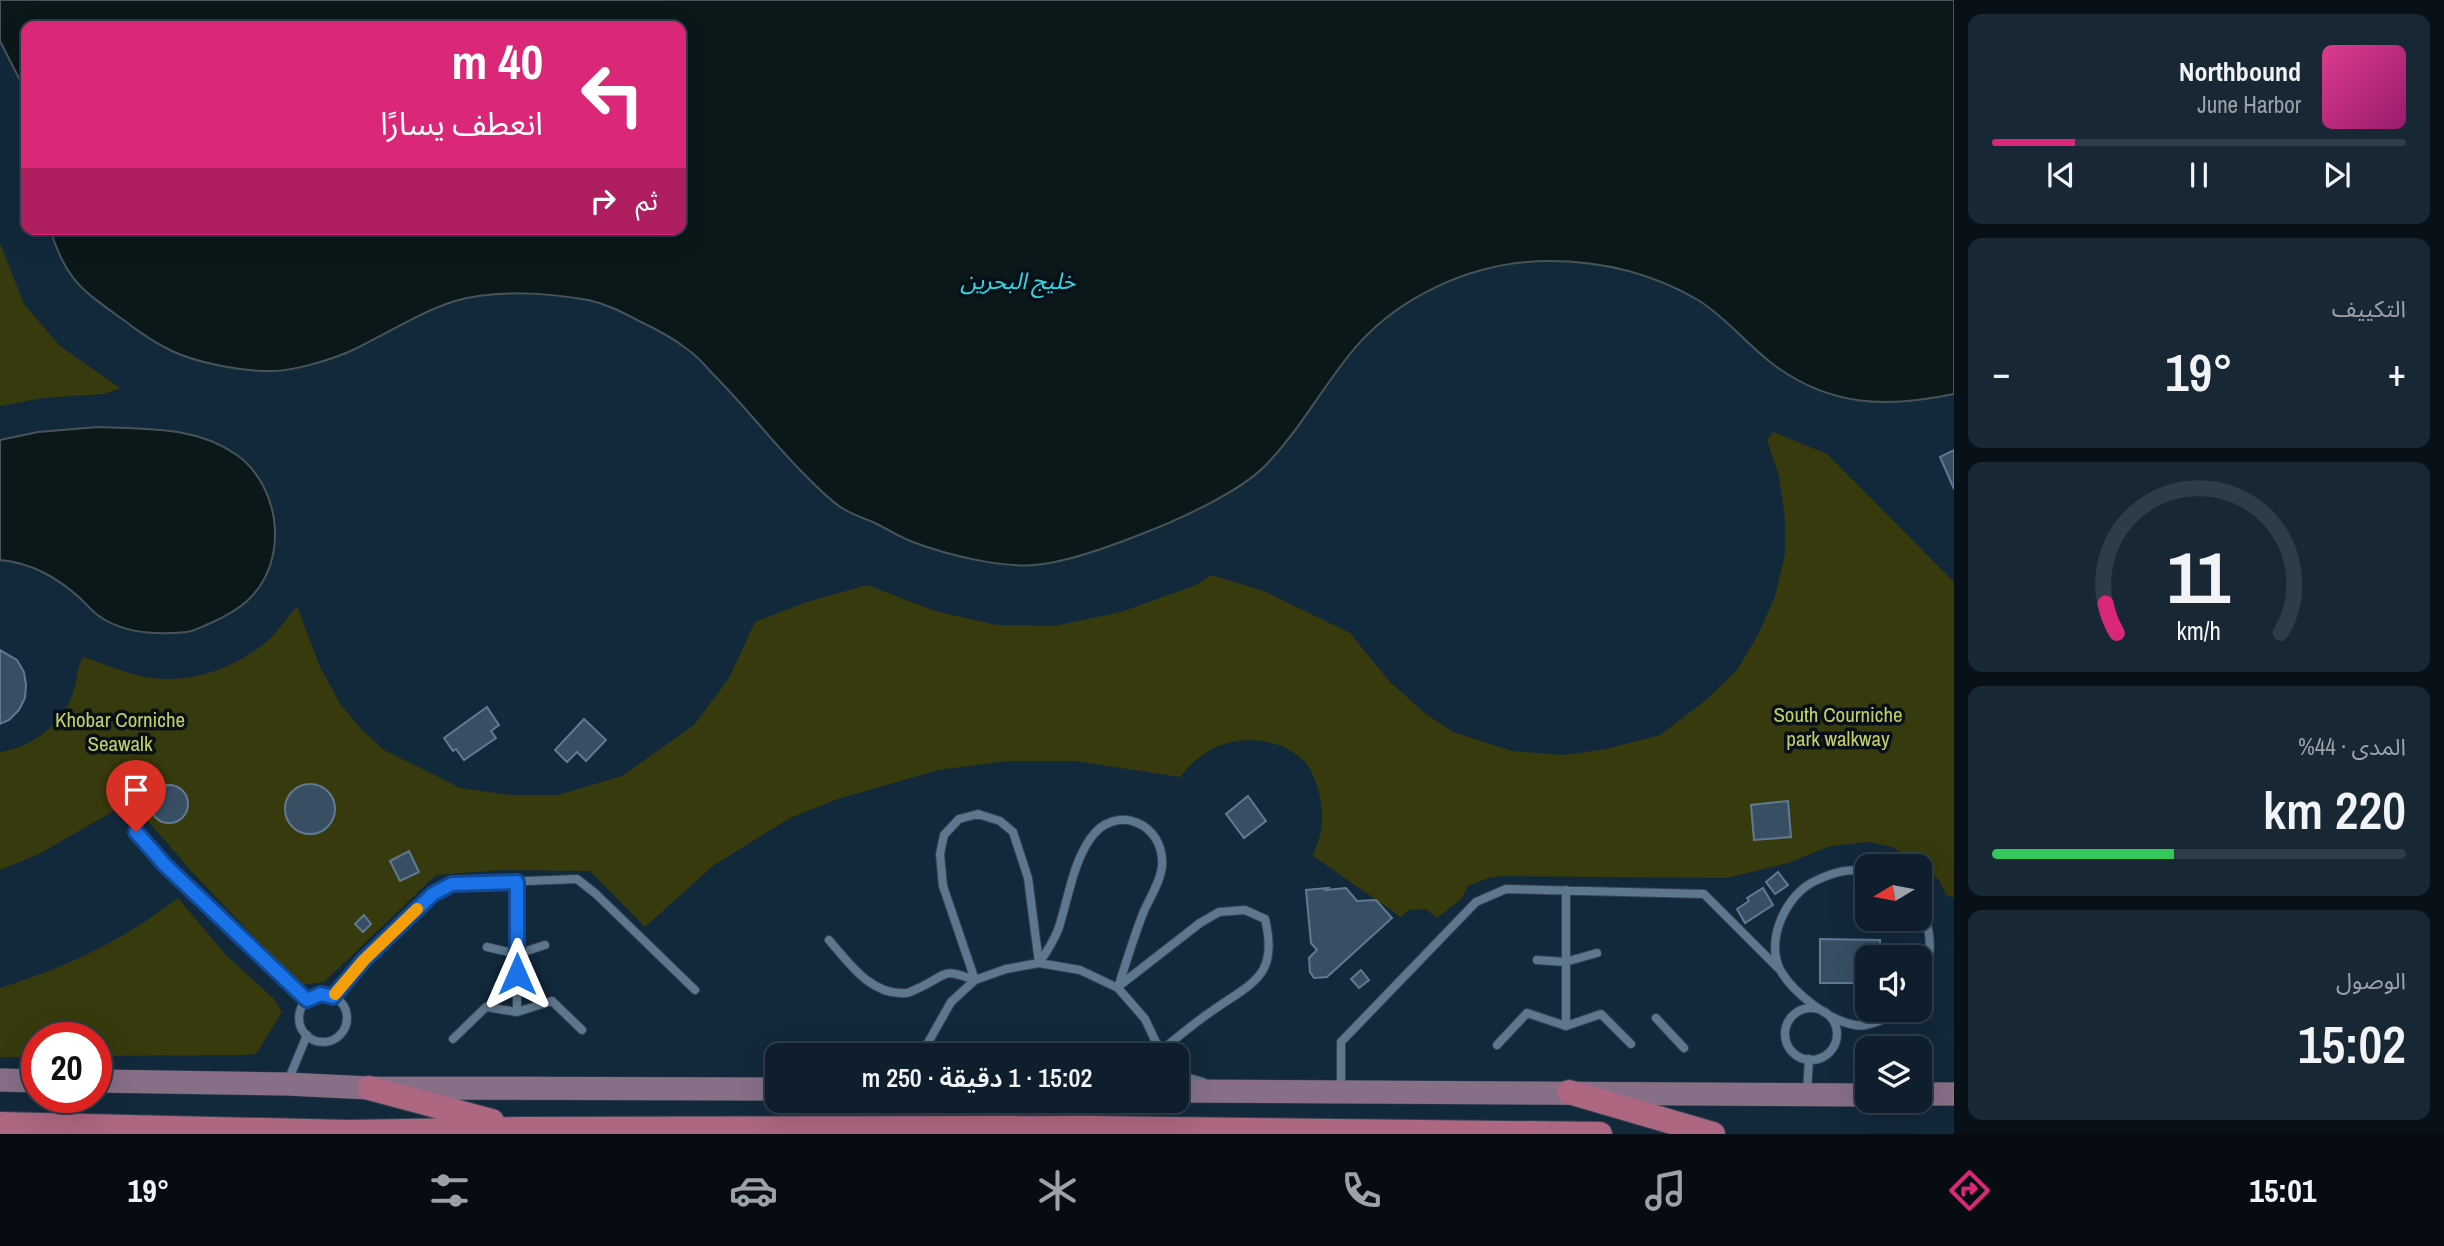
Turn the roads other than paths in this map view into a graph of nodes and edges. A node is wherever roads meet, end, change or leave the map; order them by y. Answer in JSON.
{"nodes":[{"id":1,"x":136,"y":832,"type":"dead end"},
{"id":2,"x":1855,"y":870,"type":"edge"},
{"id":3,"x":517,"y":882,"type":"junction"},
{"id":4,"x":1566,"y":890,"type":"junction"},
{"id":5,"x":828,"y":940,"type":"dead end"},
{"id":6,"x":545,"y":945,"type":"dead end"},
{"id":7,"x":487,"y":947,"type":"dead end"},
{"id":8,"x":1597,"y":953,"type":"dead end"},
{"id":9,"x":517,"y":954,"type":"junction"},
{"id":10,"x":1537,"y":960,"type":"dead end"},
{"id":11,"x":1565,"y":962,"type":"junction"},
{"id":12,"x":1040,"y":963,"type":"junction"},
{"id":13,"x":1781,"y":971,"type":"junction"},
{"id":14,"x":975,"y":980,"type":"junction"},
{"id":15,"x":1118,"y":988,"type":"junction"},
{"id":16,"x":695,"y":990,"type":"dead end"},
{"id":17,"x":333,"y":997,"type":"junction"},
{"id":18,"x":307,"y":1000,"type":"junction"},
{"id":19,"x":1820,"y":1011,"type":"junction"},
{"id":20,"x":517,"y":1012,"type":"junction"},
{"id":21,"x":1656,"y":1018,"type":"dead end"},
{"id":22,"x":1876,"y":1022,"type":"edge"},
{"id":23,"x":1566,"y":1026,"type":"junction"},
{"id":24,"x":582,"y":1030,"type":"dead end"},
{"id":25,"x":307,"y":1035,"type":"junction"},
{"id":26,"x":453,"y":1039,"type":"dead end"},
{"id":27,"x":927,"y":1043,"type":"edge"},
{"id":28,"x":1156,"y":1043,"type":"edge"},
{"id":29,"x":1173,"y":1043,"type":"edge"},
{"id":30,"x":1631,"y":1044,"type":"dead end"},
{"id":31,"x":1497,"y":1045,"type":"dead end"},
{"id":32,"x":1684,"y":1048,"type":"dead end"},
{"id":33,"x":1809,"y":1059,"type":"junction"},
{"id":34,"x":1189,"y":1077,"type":"edge"},
{"id":35,"x":0,"y":1080,"type":"edge"},
{"id":36,"x":21,"y":1080,"type":"edge"},
{"id":37,"x":112,"y":1081,"type":"edge"},
{"id":38,"x":286,"y":1084,"type":"junction"},
{"id":39,"x":369,"y":1088,"type":"junction"},
{"id":40,"x":765,"y":1089,"type":"edge"},
{"id":41,"x":1189,"y":1091,"type":"edge"},
{"id":42,"x":1240,"y":1091,"type":"junction"},
{"id":43,"x":1340,"y":1092,"type":"junction"},
{"id":44,"x":1569,"y":1092,"type":"junction"},
{"id":45,"x":1932,"y":1094,"type":"edge"},
{"id":46,"x":1954,"y":1094,"type":"edge"},
{"id":47,"x":1807,"y":1095,"type":"junction"},
{"id":48,"x":1855,"y":1095,"type":"edge"},
{"id":49,"x":0,"y":1124,"type":"edge"},
{"id":50,"x":519,"y":1129,"type":"junction"},
{"id":51,"x":1600,"y":1134,"type":"edge"},
{"id":52,"x":1713,"y":1134,"type":"edge"}],
"edges":[{"from":1,"to":18,"type":"lane"},
{"from":2,"to":13,"type":"lane"},
{"from":3,"to":9,"type":"lane"},
{"from":3,"to":16,"type":"lane"},
{"from":3,"to":17,"type":"lane"},
{"from":4,"to":11,"type":"lane"},
{"from":4,"to":13,"type":"lane"},
{"from":4,"to":43,"type":"lane"},
{"from":5,"to":14,"type":"lane"},
{"from":6,"to":9,"type":"lane"},
{"from":7,"to":9,"type":"lane"},
{"from":8,"to":11,"type":"lane"},
{"from":9,"to":20,"type":"lane"},
{"from":10,"to":11,"type":"lane"},
{"from":11,"to":23,"type":"lane"},
{"from":12,"to":14,"type":"lane"},
{"from":12,"to":14,"type":"lane"},
{"from":12,"to":15,"type":"lane"},
{"from":12,"to":15,"type":"lane"},
{"from":13,"to":19,"type":"lane"},
{"from":14,"to":27,"type":"lane"},
{"from":15,"to":28,"type":"lane"},
{"from":15,"to":29,"type":"lane"},
{"from":17,"to":18,"type":"lane"},
{"from":17,"to":25,"type":"lane"},
{"from":18,"to":25,"type":"lane"},
{"from":19,"to":22,"type":"lane"},
{"from":19,"to":33,"type":"lane"},
{"from":19,"to":33,"type":"lane"},
{"from":20,"to":24,"type":"lane"},
{"from":20,"to":26,"type":"lane"},
{"from":21,"to":32,"type":"lane"},
{"from":23,"to":30,"type":"lane"},
{"from":23,"to":31,"type":"lane"},
{"from":25,"to":38,"type":"lane"},
{"from":33,"to":47,"type":"lane"},
{"from":34,"to":42,"type":"lane"},
{"from":35,"to":36,"type":"street"},
{"from":37,"to":38,"type":"street"},
{"from":38,"to":39,"type":"street"},
{"from":39,"to":40,"type":"street"},
{"from":39,"to":50,"type":"main road"},
{"from":41,"to":42,"type":"street"},
{"from":42,"to":43,"type":"street"},
{"from":43,"to":44,"type":"street"},
{"from":44,"to":47,"type":"street"},
{"from":44,"to":52,"type":"main road"},
{"from":45,"to":46,"type":"street"},
{"from":47,"to":48,"type":"street"},
{"from":49,"to":50,"type":"main road"},
{"from":50,"to":51,"type":"main road"}]}
